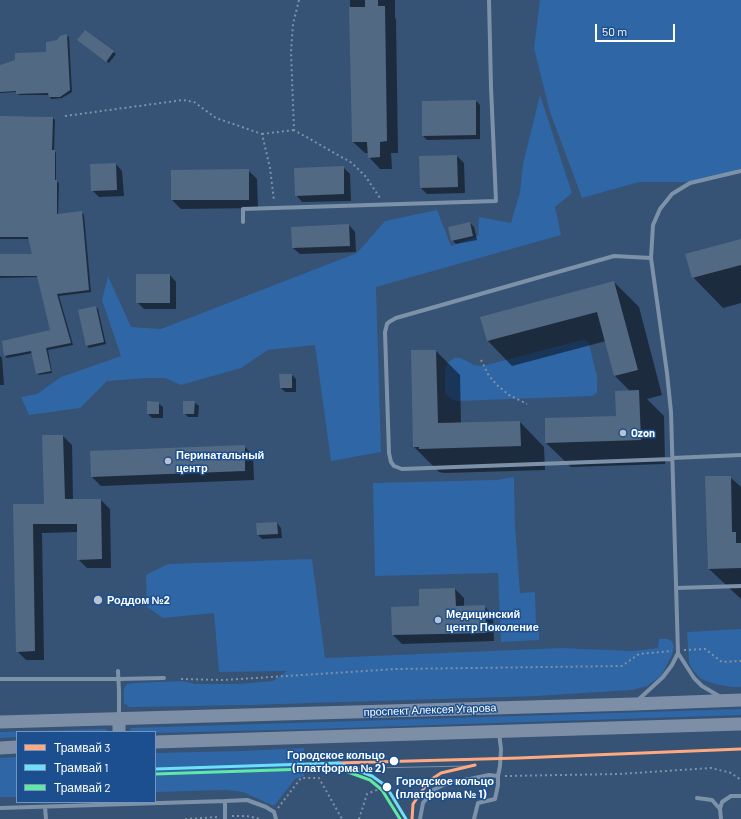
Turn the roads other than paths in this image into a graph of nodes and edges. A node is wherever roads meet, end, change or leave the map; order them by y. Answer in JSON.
{"nodes":[{"id":1,"x":489,"y":0,"type":"edge"},
{"id":2,"x":741,"y":171,"type":"edge"},
{"id":3,"x":243,"y":222,"type":"dead end"},
{"id":4,"x":651,"y":258,"type":"junction"},
{"id":5,"x":741,"y":455,"type":"edge"},
{"id":6,"x":672,"y":458,"type":"junction"},
{"id":7,"x":741,"y":586,"type":"edge"},
{"id":8,"x":676,"y":588,"type":"junction"},
{"id":9,"x":678,"y":652,"type":"junction"},
{"id":10,"x":118,"y":672,"type":"dead end"},
{"id":11,"x":164,"y":678,"type":"dead end"},
{"id":12,"x":0,"y":679,"type":"edge"},
{"id":13,"x":118,"y":679,"type":"junction"},
{"id":14,"x":735,"y":700,"type":"edge"},
{"id":15,"x":634,"y":704,"type":"junction"},
{"id":16,"x":119,"y":719,"type":"junction"},
{"id":17,"x":0,"y":722,"type":"edge"},
{"id":18,"x":741,"y":724,"type":"edge"},
{"id":19,"x":119,"y":731,"type":"edge"},
{"id":20,"x":498,"y":732,"type":"junction"},
{"id":21,"x":156,"y":742,"type":"edge"},
{"id":22,"x":16,"y":747,"type":"edge"},
{"id":23,"x":0,"y":748,"type":"edge"},
{"id":24,"x":498,"y":776,"type":"junction"},
{"id":25,"x":741,"y":796,"type":"edge"},
{"id":26,"x":697,"y":798,"type":"dead end"},
{"id":27,"x":225,"y":800,"type":"junction"},
{"id":28,"x":148,"y":803,"type":"edge"},
{"id":29,"x":156,"y":803,"type":"edge"},
{"id":30,"x":46,"y":807,"type":"junction"},
{"id":31,"x":0,"y":808,"type":"edge"},
{"id":32,"x":720,"y":809,"type":"junction"},
{"id":33,"x":46,"y":819,"type":"edge"},
{"id":34,"x":225,"y":819,"type":"edge"},
{"id":35,"x":276,"y":819,"type":"edge"},
{"id":36,"x":420,"y":819,"type":"edge"},
{"id":37,"x":474,"y":819,"type":"edge"},
{"id":38,"x":721,"y":819,"type":"edge"}],
"edges":[{"from":1,"to":3,"type":"lane"},
{"from":2,"to":4,"type":"lane"},
{"from":4,"to":6,"type":"lane"},
{"from":4,"to":6,"type":"lane"},
{"from":5,"to":6,"type":"lane"},
{"from":6,"to":8,"type":"lane"},
{"from":7,"to":8,"type":"lane"},
{"from":8,"to":9,"type":"lane"},
{"from":9,"to":14,"type":"lane"},
{"from":9,"to":15,"type":"lane"},
{"from":10,"to":13,"type":"lane"},
{"from":11,"to":13,"type":"lane"},
{"from":12,"to":13,"type":"lane"},
{"from":13,"to":16,"type":"lane"},
{"from":14,"to":15,"type":"main road","name":"проспект Алексея Угарова"},
{"from":15,"to":16,"type":"main road","name":"проспект Алексея Угарова"},
{"from":16,"to":17,"type":"main road","name":"проспект Алексея Угарова"},
{"from":16,"to":19,"type":"main road"},
{"from":18,"to":20,"type":"main road"},
{"from":20,"to":21,"type":"main road"},
{"from":20,"to":24,"type":"lane"},
{"from":22,"to":23,"type":"main road"},
{"from":24,"to":36,"type":"lane"},
{"from":24,"to":37,"type":"lane"},
{"from":25,"to":32,"type":"lane"},
{"from":26,"to":32,"type":"lane"},
{"from":27,"to":29,"type":"lane"},
{"from":27,"to":34,"type":"lane"},
{"from":27,"to":35,"type":"lane"},
{"from":28,"to":30,"type":"lane"},
{"from":30,"to":31,"type":"lane"},
{"from":30,"to":33,"type":"lane"},
{"from":32,"to":38,"type":"lane"}]}
